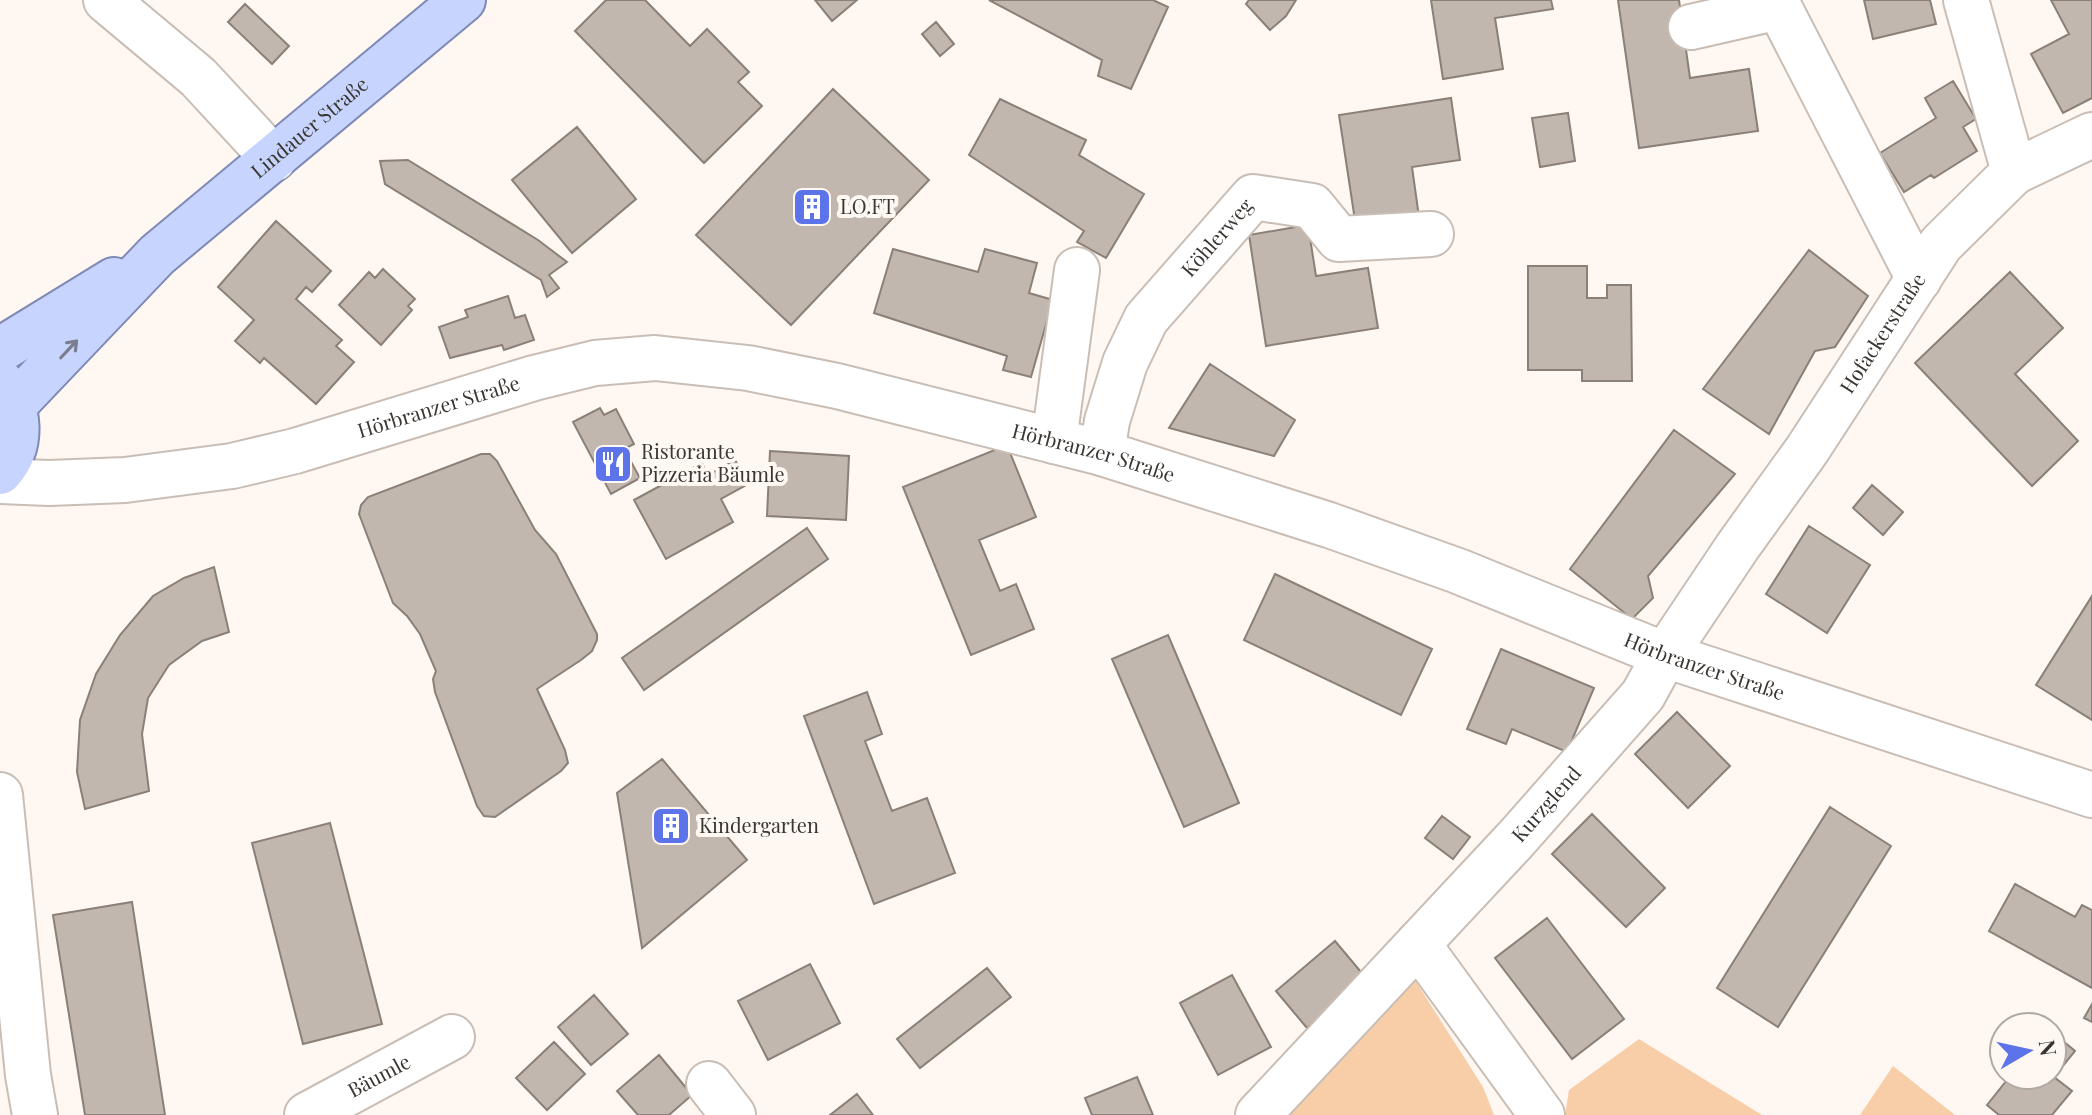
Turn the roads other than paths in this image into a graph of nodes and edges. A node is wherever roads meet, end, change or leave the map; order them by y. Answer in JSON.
{"nodes":[{"id":1,"x":106,"y":0,"type":"edge"},
{"id":2,"x":463,"y":0,"type":"edge"},
{"id":3,"x":1966,"y":0,"type":"edge"},
{"id":4,"x":1691,"y":27,"type":"dead end"},
{"id":5,"x":2092,"y":135,"type":"edge"},
{"id":6,"x":274,"y":159,"type":"junction"},
{"id":7,"x":2014,"y":172,"type":"junction"},
{"id":8,"x":1431,"y":234,"type":"dead end"},
{"id":9,"x":157,"y":255,"type":"junction"},
{"id":10,"x":1077,"y":270,"type":"dead end"},
{"id":11,"x":1919,"y":279,"type":"junction"},
{"id":12,"x":0,"y":350,"type":"edge"},
{"id":13,"x":8,"y":423,"type":"edge"},
{"id":14,"x":1054,"y":441,"type":"junction"},
{"id":15,"x":1102,"y":453,"type":"junction"},
{"id":16,"x":0,"y":481,"type":"edge"},
{"id":17,"x":64,"y":481,"type":"junction"},
{"id":18,"x":1665,"y":655,"type":"junction"},
{"id":19,"x":0,"y":795,"type":"edge"},
{"id":20,"x":2092,"y":795,"type":"edge"},
{"id":21,"x":1418,"y":944,"type":"junction"},
{"id":22,"x":452,"y":1037,"type":"dead end"},
{"id":23,"x":35,"y":1115,"type":"edge"},
{"id":24,"x":307,"y":1115,"type":"edge"},
{"id":25,"x":1258,"y":1115,"type":"edge"},
{"id":26,"x":1542,"y":1115,"type":"edge"}],
"edges":[{"from":1,"to":6,"type":"street"},
{"from":2,"to":6,"type":"main road","name":"Lindauer Straße"},
{"from":3,"to":7,"type":"street"},
{"from":4,"to":11,"type":"street"},
{"from":5,"to":7,"type":"street","name":"Hofackerstraße"},
{"from":6,"to":9,"type":"main road","name":"Lindauer Straße"},
{"from":7,"to":11,"type":"street","name":"Hofackerstraße"},
{"from":8,"to":15,"type":"street","name":"Köhlerweg"},
{"from":9,"to":12,"type":"main road","name":"Lindauer Straße"},
{"from":13,"to":9,"type":"main road","name":"Lindauer Straße","one_way":true},
{"from":10,"to":14,"type":"street"},
{"from":11,"to":18,"type":"street","name":"Hofackerstraße"},
{"from":13,"to":17,"type":"street"},
{"from":14,"to":15,"type":"street","name":"Hörbranzer Straße"},
{"from":14,"to":17,"type":"street","name":"Hörbranzer Straße"},
{"from":15,"to":18,"type":"street","name":"Hörbranzer Straße"},
{"from":16,"to":17,"type":"street","name":"Hörbranzer Straße"},
{"from":18,"to":20,"type":"street","name":"Hörbranzer Straße"},
{"from":18,"to":21,"type":"street","name":"Kurzglend"},
{"from":19,"to":23,"type":"street"},
{"from":21,"to":25,"type":"street","name":"Kurzglend"},
{"from":21,"to":26,"type":"street"},
{"from":22,"to":24,"type":"street","name":"Bäumle"}]}
